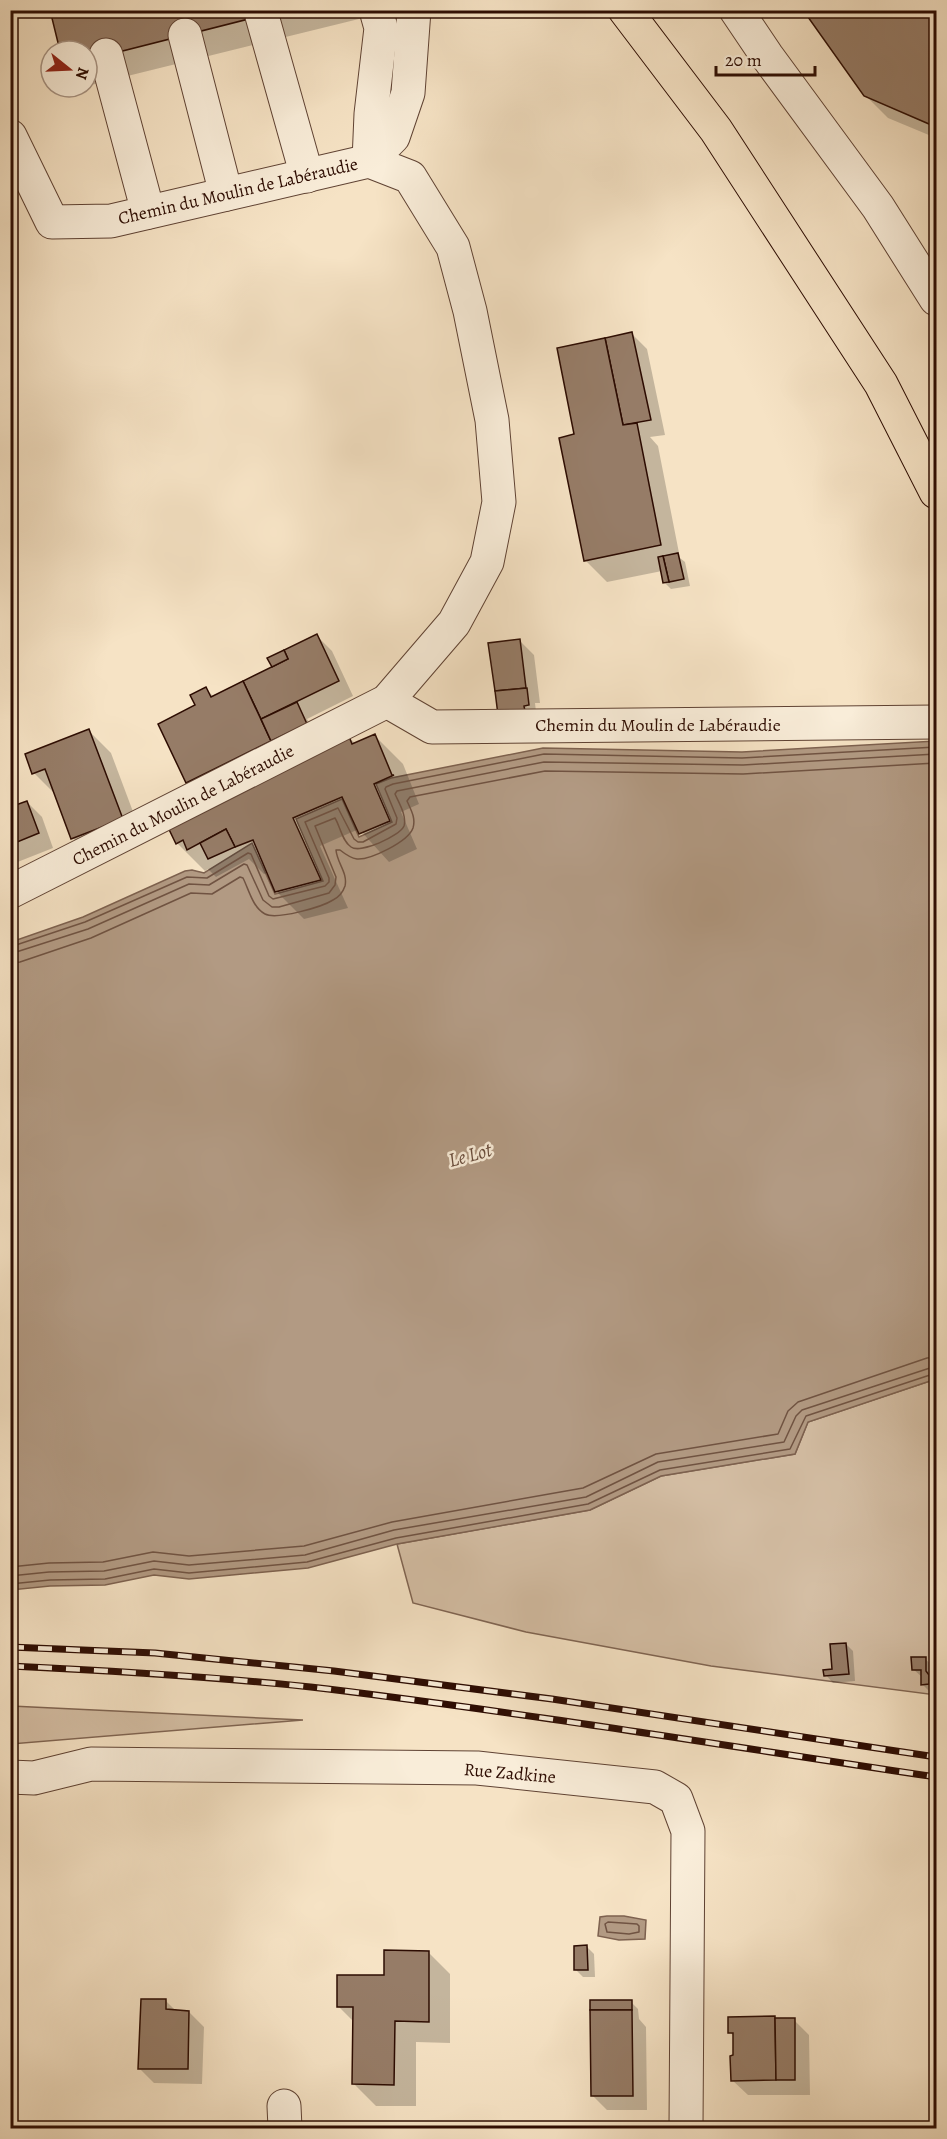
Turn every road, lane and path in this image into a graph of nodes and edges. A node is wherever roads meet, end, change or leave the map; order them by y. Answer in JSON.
{"nodes":[{"id":1,"x":376,"y":10,"type":"edge"},
{"id":2,"x":414,"y":10,"type":"edge"},
{"id":3,"x":625,"y":10,"type":"edge"},
{"id":4,"x":736,"y":10,"type":"edge"},
{"id":5,"x":262,"y":16,"type":"dead end"},
{"id":6,"x":185,"y":35,"type":"dead end"},
{"id":7,"x":106,"y":55,"type":"dead end"},
{"id":8,"x":10,"y":136,"type":"edge"},
{"id":9,"x":369,"y":161,"type":"junction"},
{"id":10,"x":307,"y":176,"type":"junction"},
{"id":11,"x":226,"y":194,"type":"junction"},
{"id":12,"x":148,"y":212,"type":"junction"},
{"id":13,"x":936,"y":299,"type":"edge"},
{"id":14,"x":936,"y":492,"type":"edge"},
{"id":15,"x":387,"y":701,"type":"junction"},
{"id":16,"x":936,"y":722,"type":"edge"},
{"id":17,"x":10,"y":892,"type":"edge"},
{"id":18,"x":10,"y":1777,"type":"edge"},
{"id":19,"x":686,"y":2128,"type":"edge"}],
"edges":[{"from":1,"to":9,"type":"street"},
{"from":2,"to":9,"type":"street"},
{"from":3,"to":14,"type":"main road"},
{"from":4,"to":13,"type":"street"},
{"from":5,"to":10,"type":"street"},
{"from":6,"to":11,"type":"street"},
{"from":7,"to":12,"type":"street"},
{"from":8,"to":12,"type":"street","name":"Chemin du Moulin de Labéraudie"},
{"from":9,"to":10,"type":"street","name":"Chemin du Moulin de Labéraudie"},
{"from":9,"to":15,"type":"street","name":"Chemin du Moulin de Labéraudie"},
{"from":10,"to":11,"type":"street","name":"Chemin du Moulin de Labéraudie"},
{"from":11,"to":12,"type":"street","name":"Chemin du Moulin de Labéraudie"},
{"from":15,"to":16,"type":"street","name":"Chemin du Moulin de Labéraudie"},
{"from":15,"to":17,"type":"street","name":"Chemin du Moulin de Labéraudie"},
{"from":18,"to":19,"type":"street","name":"Rue Zadkine"}]}
